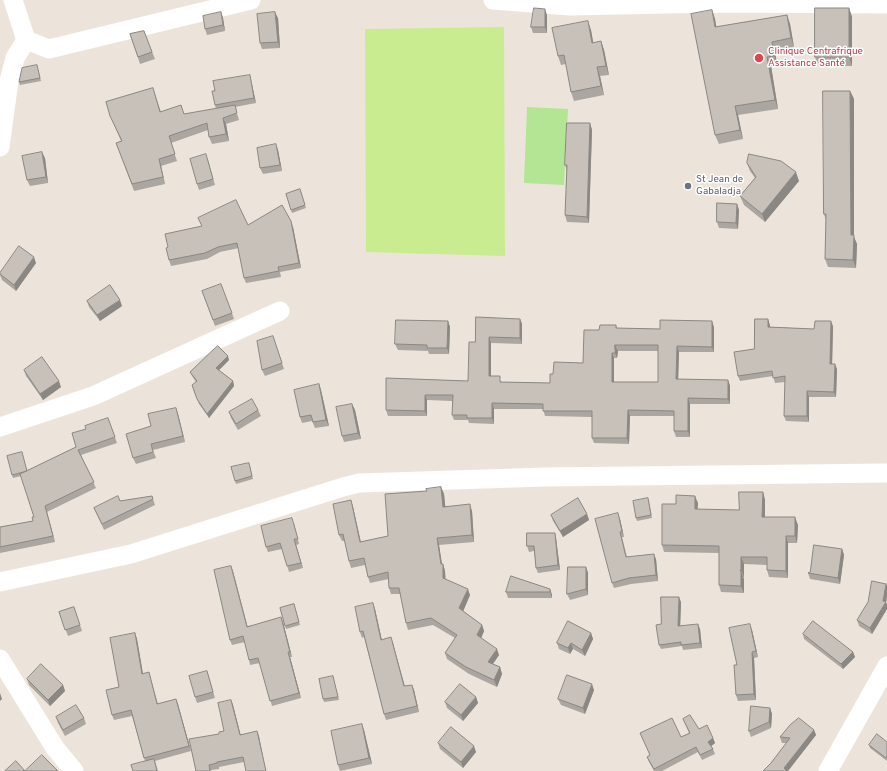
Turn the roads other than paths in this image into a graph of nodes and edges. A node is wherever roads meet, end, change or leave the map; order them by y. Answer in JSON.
{"nodes":[{"id":1,"x":13,"y":0,"type":"edge"},
{"id":2,"x":251,"y":0,"type":"edge"},
{"id":3,"x":493,"y":0,"type":"edge"},
{"id":4,"x":718,"y":2,"type":"edge"},
{"id":5,"x":887,"y":4,"type":"edge"},
{"id":6,"x":26,"y":40,"type":"junction"},
{"id":7,"x":0,"y":147,"type":"edge"},
{"id":8,"x":280,"y":311,"type":"dead end"},
{"id":9,"x":0,"y":427,"type":"edge"},
{"id":10,"x":887,"y":473,"type":"edge"},
{"id":11,"x":0,"y":582,"type":"edge"},
{"id":12,"x":0,"y":659,"type":"edge"},
{"id":13,"x":887,"y":666,"type":"edge"},
{"id":14,"x":74,"y":771,"type":"edge"},
{"id":15,"x":828,"y":771,"type":"edge"}],
"edges":[{"from":1,"to":6,"type":"street"},
{"from":2,"to":6,"type":"street"},
{"from":3,"to":4,"type":"street"},
{"from":4,"to":5,"type":"street"},
{"from":6,"to":7,"type":"street"},
{"from":8,"to":9,"type":"street"},
{"from":10,"to":11,"type":"street"},
{"from":12,"to":14,"type":"street"},
{"from":13,"to":15,"type":"street"}]}
